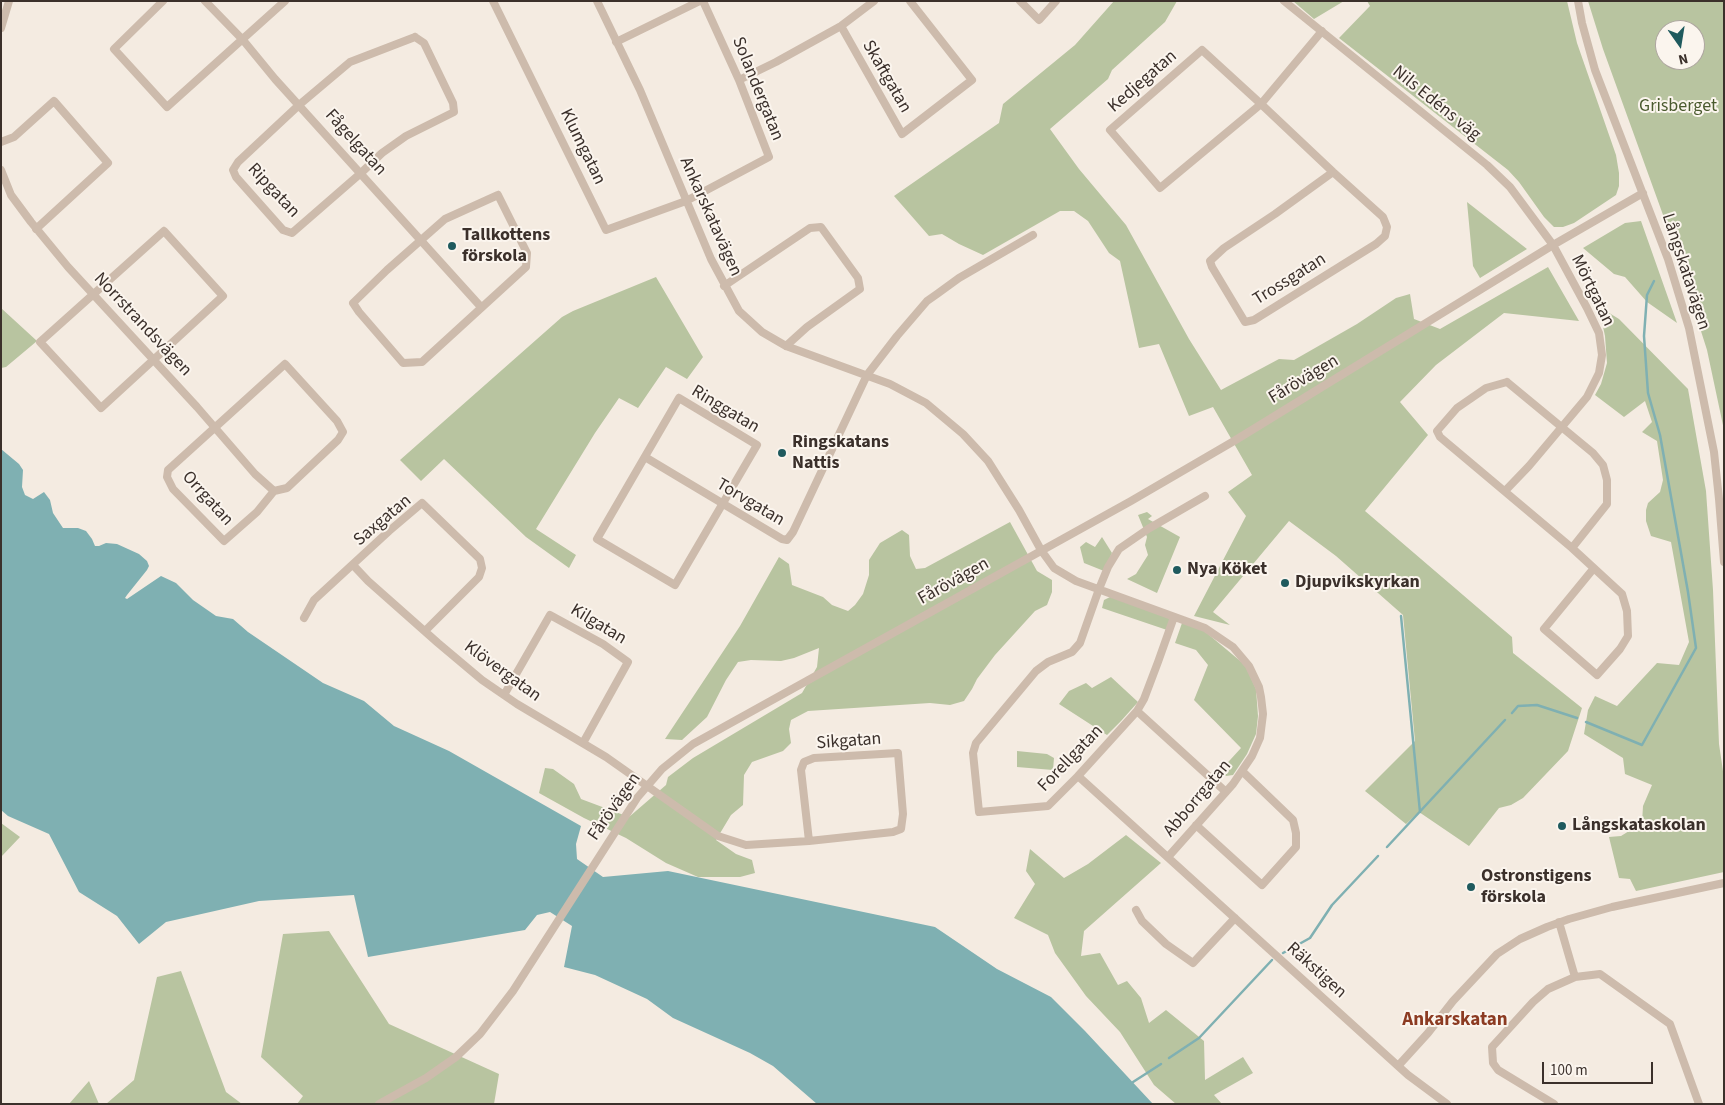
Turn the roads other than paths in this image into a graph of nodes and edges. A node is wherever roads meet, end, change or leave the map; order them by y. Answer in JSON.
{"nodes":[{"id":1,"x":9,"y":1,"type":"edge"},
{"id":2,"x":163,"y":1,"type":"edge"},
{"id":3,"x":205,"y":1,"type":"edge"},
{"id":4,"x":285,"y":1,"type":"edge"},
{"id":5,"x":493,"y":1,"type":"edge"},
{"id":6,"x":597,"y":1,"type":"edge"},
{"id":7,"x":702,"y":1,"type":"edge"},
{"id":8,"x":874,"y":1,"type":"edge"},
{"id":9,"x":910,"y":1,"type":"edge"},
{"id":10,"x":1020,"y":1,"type":"edge"},
{"id":11,"x":1056,"y":1,"type":"edge"},
{"id":12,"x":1284,"y":1,"type":"edge"},
{"id":13,"x":1578,"y":1,"type":"edge"},
{"id":14,"x":840,"y":26,"type":"junction"},
{"id":15,"x":1,"y":28,"type":"edge"},
{"id":16,"x":1322,"y":31,"type":"junction"},
{"id":17,"x":243,"y":40,"type":"junction"},
{"id":18,"x":616,"y":42,"type":"junction"},
{"id":19,"x":739,"y":80,"type":"junction"},
{"id":20,"x":1261,"y":104,"type":"junction"},
{"id":21,"x":299,"y":105,"type":"junction"},
{"id":22,"x":1,"y":142,"type":"edge"},
{"id":23,"x":1,"y":170,"type":"edge"},
{"id":24,"x":1332,"y":172,"type":"junction"},
{"id":25,"x":361,"y":173,"type":"junction"},
{"id":26,"x":1643,"y":193,"type":"junction"},
{"id":27,"x":686,"y":201,"type":"junction"},
{"id":28,"x":36,"y":228,"type":"junction"},
{"id":29,"x":1033,"y":235,"type":"dead end"},
{"id":30,"x":421,"y":239,"type":"junction"},
{"id":31,"x":1553,"y":245,"type":"junction"},
{"id":32,"x":724,"y":286,"type":"junction"},
{"id":33,"x":93,"y":294,"type":"junction"},
{"id":34,"x":481,"y":307,"type":"junction"},
{"id":35,"x":786,"y":346,"type":"junction"},
{"id":36,"x":154,"y":360,"type":"junction"},
{"id":37,"x":867,"y":375,"type":"junction"},
{"id":38,"x":215,"y":428,"type":"junction"},
{"id":39,"x":1561,"y":428,"type":"junction"},
{"id":40,"x":645,"y":457,"type":"junction"},
{"id":41,"x":274,"y":491,"type":"junction"},
{"id":42,"x":1505,"y":491,"type":"junction"},
{"id":43,"x":1205,"y":496,"type":"dead end"},
{"id":44,"x":724,"y":504,"type":"junction"},
{"id":45,"x":1572,"y":548,"type":"junction"},
{"id":46,"x":1041,"y":550,"type":"junction"},
{"id":47,"x":1724,"y":562,"type":"edge"},
{"id":48,"x":353,"y":565,"type":"junction"},
{"id":49,"x":1594,"y":568,"type":"junction"},
{"id":50,"x":1099,"y":589,"type":"junction"},
{"id":51,"x":1174,"y":617,"type":"junction"},
{"id":52,"x":304,"y":618,"type":"dead end"},
{"id":53,"x":425,"y":632,"type":"junction"},
{"id":54,"x":504,"y":695,"type":"junction"},
{"id":55,"x":1137,"y":711,"type":"junction"},
{"id":56,"x":583,"y":743,"type":"junction"},
{"id":57,"x":1242,"y":771,"type":"junction"},
{"id":58,"x":1078,"y":776,"type":"junction"},
{"id":59,"x":648,"y":785,"type":"junction"},
{"id":60,"x":1226,"y":792,"type":"junction"},
{"id":61,"x":1196,"y":825,"type":"junction"},
{"id":62,"x":809,"y":841,"type":"junction"},
{"id":63,"x":1168,"y":857,"type":"junction"},
{"id":64,"x":1724,"y":883,"type":"edge"},
{"id":65,"x":1136,"y":910,"type":"dead end"},
{"id":66,"x":1235,"y":918,"type":"junction"},
{"id":67,"x":1560,"y":922,"type":"junction"},
{"id":68,"x":1575,"y":977,"type":"junction"},
{"id":69,"x":1398,"y":1066,"type":"junction"},
{"id":70,"x":379,"y":1104,"type":"edge"},
{"id":71,"x":1448,"y":1104,"type":"edge"},
{"id":72,"x":1554,"y":1104,"type":"edge"},
{"id":73,"x":1699,"y":1104,"type":"edge"}],
"edges":[{"from":1,"to":15,"type":"street"},
{"from":2,"to":17,"type":"street"},
{"from":3,"to":17,"type":"street","name":"Fågelgatan"},
{"from":4,"to":17,"type":"street"},
{"from":5,"to":27,"type":"street","name":"Klumgatan"},
{"from":6,"to":18,"type":"street","name":"Ankarskatavägen"},
{"from":7,"to":18,"type":"street"},
{"from":7,"to":19,"type":"street","name":"Solandergatan"},
{"from":8,"to":14,"type":"street"},
{"from":9,"to":14,"type":"street","name":"Skaftgatan"},
{"from":10,"to":11,"type":"street"},
{"from":12,"to":16,"type":"street","name":"Nils Edéns väg"},
{"from":13,"to":26,"type":"street","name":"Långskatavägen"},
{"from":14,"to":19,"type":"street"},
{"from":16,"to":20,"type":"street","name":"Kedjegatan"},
{"from":16,"to":31,"type":"street","name":"Nils Edéns väg"},
{"from":17,"to":21,"type":"street","name":"Fågelgatan"},
{"from":18,"to":27,"type":"street","name":"Ankarskatavägen"},
{"from":19,"to":27,"type":"street","name":"Solandergatan"},
{"from":20,"to":20,"type":"street","name":"Kedjegatan"},
{"from":20,"to":24,"type":"street","name":"Trossgatan"},
{"from":21,"to":25,"type":"street","name":"Fågelgatan"},
{"from":21,"to":25,"type":"street","name":"Ripgatan"},
{"from":21,"to":25,"type":"street"},
{"from":22,"to":28,"type":"street"},
{"from":23,"to":28,"type":"street","name":"Norrstrandsvägen"},
{"from":24,"to":24,"type":"street","name":"Trossgatan"},
{"from":25,"to":30,"type":"street","name":"Fågelgatan"},
{"from":26,"to":31,"type":"street","name":"Fårövägen"},
{"from":26,"to":47,"type":"street","name":"Långskatavägen"},
{"from":27,"to":32,"type":"street","name":"Ankarskatavägen"},
{"from":28,"to":33,"type":"street","name":"Norrstrandsvägen"},
{"from":29,"to":37,"type":"street"},
{"from":30,"to":34,"type":"street","name":"Fågelgatan"},
{"from":30,"to":34,"type":"street"},
{"from":30,"to":34,"type":"street"},
{"from":31,"to":39,"type":"street","name":"Mörtgatan"},
{"from":31,"to":46,"type":"street","name":"Fårövägen"},
{"from":32,"to":35,"type":"street","name":"Ankarskatavägen"},
{"from":32,"to":35,"type":"street"},
{"from":33,"to":36,"type":"street","name":"Norrstrandsvägen"},
{"from":33,"to":36,"type":"street"},
{"from":33,"to":36,"type":"street"},
{"from":35,"to":37,"type":"street","name":"Ankarskatavägen"},
{"from":36,"to":38,"type":"street","name":"Norrstrandsvägen"},
{"from":37,"to":44,"type":"street","name":"Torvgatan"},
{"from":37,"to":46,"type":"street","name":"Ankarskatavägen"},
{"from":38,"to":41,"type":"street","name":"Norrstrandsvägen"},
{"from":38,"to":41,"type":"street","name":"Orrgatan"},
{"from":38,"to":41,"type":"street"},
{"from":39,"to":42,"type":"street","name":"Mörtgatan"},
{"from":39,"to":42,"type":"street"},
{"from":39,"to":45,"type":"street"},
{"from":40,"to":44,"type":"street","name":"Torvgatan"},
{"from":40,"to":44,"type":"street","name":"Ringgatan"},
{"from":40,"to":44,"type":"street"},
{"from":42,"to":45,"type":"street"},
{"from":43,"to":50,"type":"street"},
{"from":45,"to":49,"type":"street"},
{"from":46,"to":50,"type":"street","name":"Abborrgatan"},
{"from":46,"to":59,"type":"street","name":"Fårövägen"},
{"from":48,"to":52,"type":"street","name":"Saxgatan"},
{"from":48,"to":53,"type":"street","name":"Klövergatan"},
{"from":48,"to":53,"type":"street","name":"Saxgatan"},
{"from":49,"to":49,"type":"street"},
{"from":50,"to":51,"type":"street","name":"Abborrgatan"},
{"from":50,"to":58,"type":"street","name":"Forellgatan"},
{"from":51,"to":55,"type":"street","name":"Forellgatan"},
{"from":51,"to":57,"type":"street","name":"Abborrgatan"},
{"from":53,"to":54,"type":"street","name":"Klövergatan"},
{"from":54,"to":56,"type":"street","name":"Klövergatan"},
{"from":54,"to":56,"type":"street","name":"Kilgatan"},
{"from":55,"to":58,"type":"street","name":"Forellgatan"},
{"from":55,"to":60,"type":"street"},
{"from":56,"to":59,"type":"street","name":"Klövergatan"},
{"from":57,"to":60,"type":"street","name":"Abborrgatan"},
{"from":57,"to":61,"type":"street"},
{"from":58,"to":63,"type":"street","name":"Räkstigen"},
{"from":59,"to":62,"type":"street","name":"Sikgatan"},
{"from":59,"to":70,"type":"street","name":"Fårövägen"},
{"from":60,"to":61,"type":"street","name":"Abborrgatan"},
{"from":61,"to":63,"type":"street","name":"Abborrgatan"},
{"from":62,"to":62,"type":"street","name":"Sikgatan"},
{"from":63,"to":66,"type":"street","name":"Räkstigen"},
{"from":64,"to":67,"type":"street"},
{"from":65,"to":66,"type":"street"},
{"from":66,"to":69,"type":"street","name":"Räkstigen"},
{"from":67,"to":68,"type":"street"},
{"from":67,"to":69,"type":"street"},
{"from":68,"to":72,"type":"street"},
{"from":68,"to":73,"type":"street"},
{"from":69,"to":71,"type":"street","name":"Räkstigen"}]}
